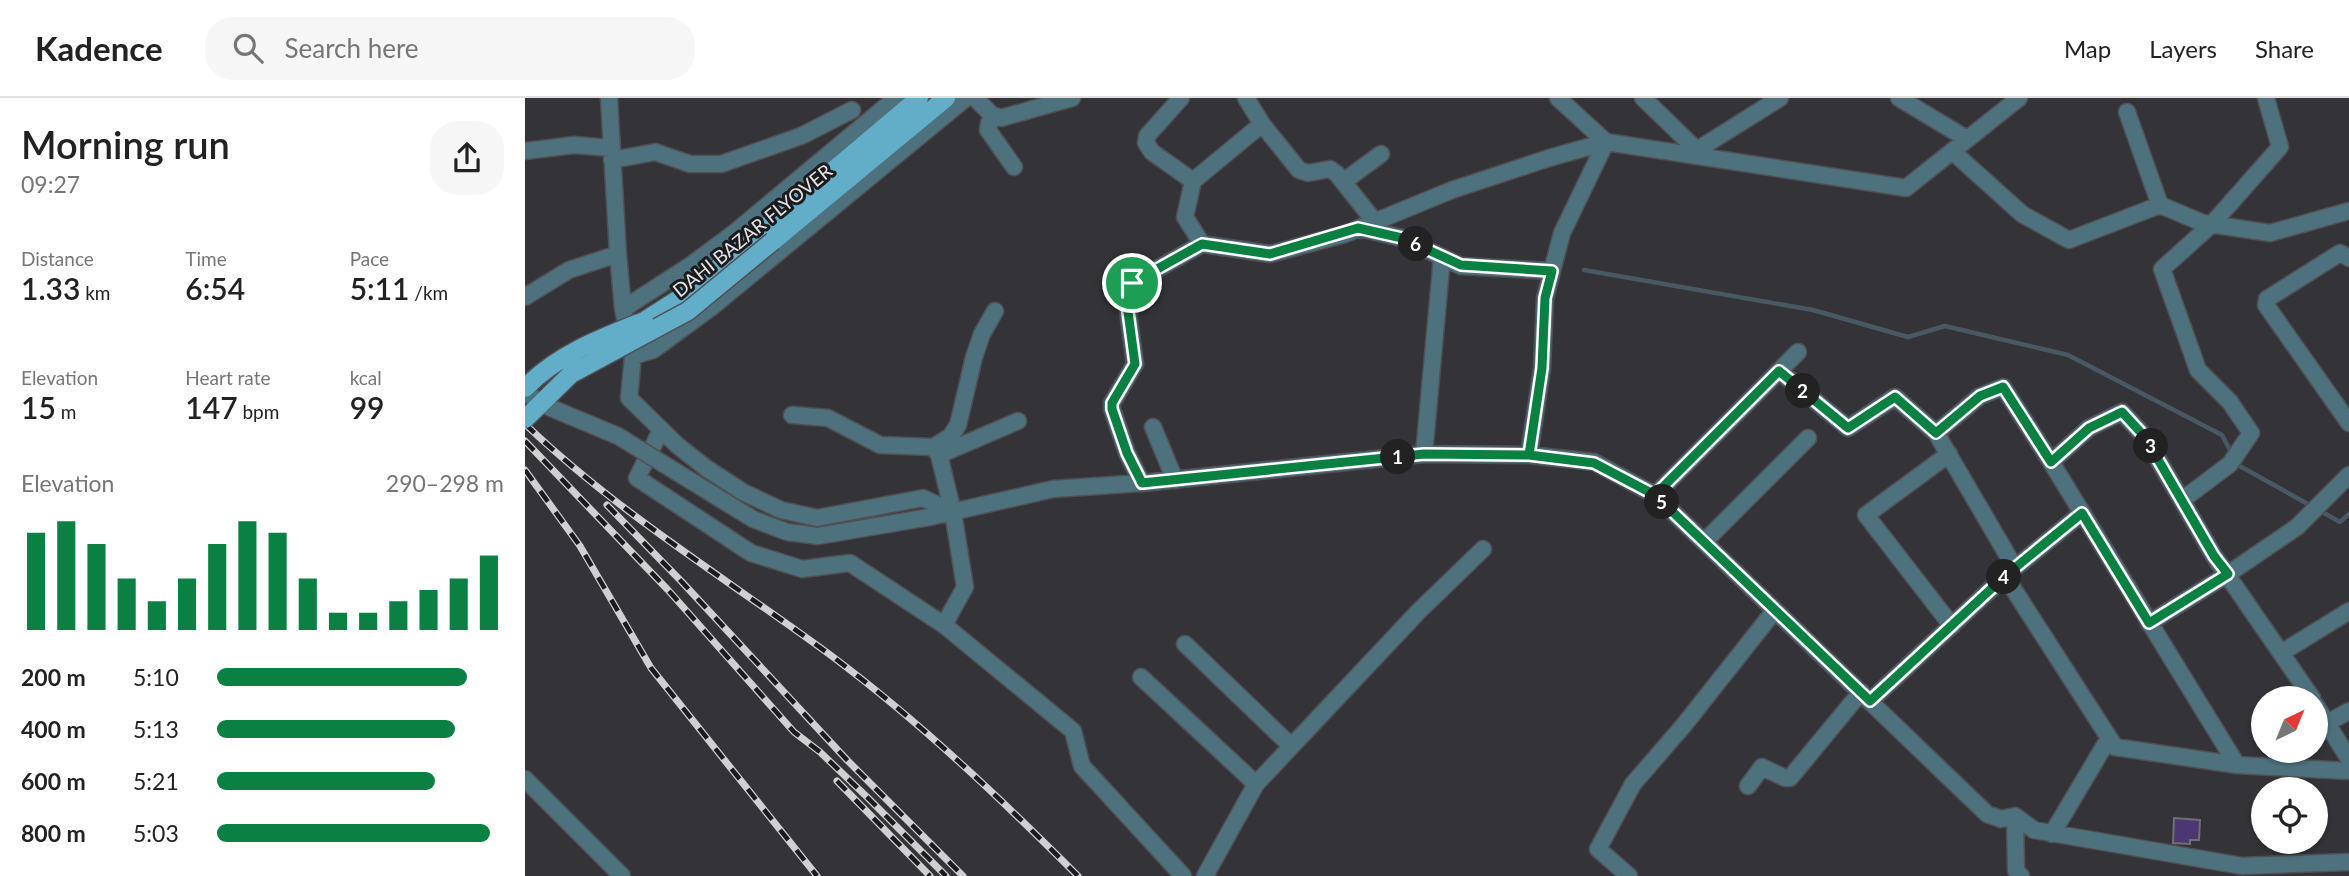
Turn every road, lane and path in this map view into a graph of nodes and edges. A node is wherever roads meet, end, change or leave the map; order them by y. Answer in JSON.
{"nodes":[{"id":1,"x":609,"y":98,"type":"edge"},
{"id":2,"x":896,"y":98,"type":"edge"},
{"id":3,"x":919,"y":98,"type":"edge"},
{"id":4,"x":946,"y":98,"type":"edge"},
{"id":5,"x":966,"y":98,"type":"edge"},
{"id":6,"x":975,"y":98,"type":"edge"},
{"id":7,"x":1072,"y":98,"type":"edge"},
{"id":8,"x":1181,"y":98,"type":"edge"},
{"id":9,"x":1247,"y":98,"type":"edge"},
{"id":10,"x":1558,"y":98,"type":"edge"},
{"id":11,"x":1643,"y":98,"type":"edge"},
{"id":12,"x":1780,"y":98,"type":"edge"},
{"id":13,"x":1899,"y":98,"type":"edge"},
{"id":14,"x":2019,"y":98,"type":"edge"},
{"id":15,"x":2266,"y":98,"type":"edge"},
{"id":16,"x":852,"y":104,"type":"edge"},
{"id":17,"x":2127,"y":113,"type":"dead end"},
{"id":18,"x":996,"y":116,"type":"junction"},
{"id":19,"x":1262,"y":124,"type":"junction"},
{"id":20,"x":860,"y":127,"type":"junction"},
{"id":21,"x":525,"y":136,"type":"edge"},
{"id":22,"x":1967,"y":139,"type":"junction"},
{"id":23,"x":1606,"y":142,"type":"junction"},
{"id":24,"x":529,"y":151,"type":"edge"},
{"id":25,"x":1952,"y":151,"type":"junction"},
{"id":26,"x":1701,"y":153,"type":"junction"},
{"id":27,"x":612,"y":154,"type":"junction"},
{"id":28,"x":1381,"y":154,"type":"dead end"},
{"id":29,"x":1014,"y":167,"type":"dead end"},
{"id":30,"x":1193,"y":181,"type":"junction"},
{"id":31,"x":1343,"y":182,"type":"junction"},
{"id":32,"x":2160,"y":205,"type":"junction"},
{"id":33,"x":2349,"y":211,"type":"edge"},
{"id":34,"x":1375,"y":222,"type":"junction"},
{"id":35,"x":2212,"y":224,"type":"junction"},
{"id":36,"x":1358,"y":228,"type":"junction"},
{"id":37,"x":1202,"y":244,"type":"junction"},
{"id":38,"x":618,"y":254,"type":"junction"},
{"id":39,"x":1442,"y":257,"type":"junction"},
{"id":40,"x":2349,"y":258,"type":"edge"},
{"id":41,"x":1552,"y":271,"type":"junction"},
{"id":42,"x":525,"y":297,"type":"edge"},
{"id":43,"x":624,"y":309,"type":"junction"},
{"id":44,"x":995,"y":311,"type":"dead end"},
{"id":45,"x":1798,"y":352,"type":"dead end"},
{"id":46,"x":633,"y":356,"type":"junction"},
{"id":47,"x":1779,"y":371,"type":"junction"},
{"id":48,"x":525,"y":390,"type":"edge"},
{"id":49,"x":541,"y":402,"type":"junction"},
{"id":50,"x":792,"y":415,"type":"dead end"},
{"id":51,"x":525,"y":419,"type":"edge"},
{"id":52,"x":1018,"y":421,"type":"dead end"},
{"id":53,"x":2349,"y":423,"type":"edge"},
{"id":54,"x":1153,"y":426,"type":"dead end"},
{"id":55,"x":661,"y":430,"type":"junction"},
{"id":56,"x":1936,"y":433,"type":"junction"},
{"id":57,"x":1808,"y":438,"type":"dead end"},
{"id":58,"x":936,"y":451,"type":"junction"},
{"id":59,"x":1424,"y":454,"type":"junction"},
{"id":60,"x":1949,"y":454,"type":"junction"},
{"id":61,"x":1529,"y":455,"type":"junction"},
{"id":62,"x":2051,"y":462,"type":"junction"},
{"id":63,"x":2349,"y":475,"type":"edge"},
{"id":64,"x":1175,"y":480,"type":"junction"},
{"id":65,"x":1142,"y":483,"type":"junction"},
{"id":66,"x":1655,"y":495,"type":"junction"},
{"id":67,"x":2182,"y":500,"type":"junction"},
{"id":68,"x":953,"y":512,"type":"junction"},
{"id":69,"x":2082,"y":513,"type":"junction"},
{"id":70,"x":1704,"y":542,"type":"junction"},
{"id":71,"x":1483,"y":549,"type":"dead end"},
{"id":72,"x":2010,"y":572,"type":"junction"},
{"id":73,"x":2228,"y":574,"type":"junction"},
{"id":74,"x":1776,"y":610,"type":"junction"},
{"id":75,"x":2349,"y":611,"type":"edge"},
{"id":76,"x":2149,"y":623,"type":"junction"},
{"id":77,"x":944,"y":625,"type":"junction"},
{"id":78,"x":1952,"y":626,"type":"junction"},
{"id":79,"x":1185,"y":644,"type":"dead end"},
{"id":80,"x":2281,"y":653,"type":"junction"},
{"id":81,"x":1141,"y":677,"type":"dead end"},
{"id":82,"x":2304,"y":686,"type":"edge"},
{"id":83,"x":1866,"y":697,"type":"junction"},
{"id":84,"x":2349,"y":711,"type":"edge"},
{"id":85,"x":2328,"y":722,"type":"edge"},
{"id":86,"x":2328,"y":725,"type":"edge"},
{"id":87,"x":2109,"y":738,"type":"junction"},
{"id":88,"x":1291,"y":746,"type":"junction"},
{"id":89,"x":2349,"y":759,"type":"edge"},
{"id":90,"x":2237,"y":765,"type":"junction"},
{"id":91,"x":2349,"y":771,"type":"edge"},
{"id":92,"x":525,"y":779,"type":"edge"},
{"id":93,"x":1256,"y":784,"type":"junction"},
{"id":94,"x":1748,"y":786,"type":"dead end"},
{"id":95,"x":2015,"y":816,"type":"junction"},
{"id":96,"x":2052,"y":834,"type":"junction"},
{"id":97,"x":2349,"y":862,"type":"edge"},
{"id":98,"x":2252,"y":871,"type":"edge"},
{"id":99,"x":622,"y":876,"type":"edge"},
{"id":100,"x":1183,"y":876,"type":"edge"},
{"id":101,"x":1205,"y":876,"type":"edge"},
{"id":102,"x":1629,"y":876,"type":"edge"},
{"id":103,"x":2021,"y":876,"type":"edge"}],
"edges":[{"from":1,"to":27,"type":"street"},
{"from":2,"to":20,"type":"street"},
{"from":3,"to":48,"type":"main road","name":"DAHI BAZAR FLYOVER","bridge":true},
{"from":4,"to":49,"type":"main road","name":"DAHI BAZAR FLYOVER","bridge":true},
{"from":5,"to":46,"type":"street"},
{"from":6,"to":18,"type":"street"},
{"from":7,"to":18,"type":"street"},
{"from":8,"to":30,"type":"street"},
{"from":9,"to":19,"type":"street"},
{"from":10,"to":23,"type":"street"},
{"from":11,"to":26,"type":"street"},
{"from":12,"to":26,"type":"street"},
{"from":13,"to":22,"type":"street"},
{"from":14,"to":22,"type":"street"},
{"from":15,"to":35,"type":"street"},
{"from":16,"to":20,"type":"street"},
{"from":16,"to":27,"type":"street"},
{"from":17,"to":32,"type":"street"},
{"from":18,"to":29,"type":"street"},
{"from":19,"to":30,"type":"street"},
{"from":19,"to":31,"type":"street"},
{"from":20,"to":43,"type":"street"},
{"from":21,"to":24,"type":"street"},
{"from":22,"to":25,"type":"street"},
{"from":23,"to":26,"type":"street"},
{"from":23,"to":34,"type":"street"},
{"from":23,"to":41,"type":"street"},
{"from":24,"to":27,"type":"street"},
{"from":25,"to":26,"type":"street"},
{"from":25,"to":32,"type":"street"},
{"from":27,"to":38,"type":"street"},
{"from":28,"to":31,"type":"street"},
{"from":30,"to":37,"type":"street"},
{"from":31,"to":34,"type":"street"},
{"from":32,"to":35,"type":"street"},
{"from":33,"to":35,"type":"street"},
{"from":34,"to":36,"type":"street"},
{"from":35,"to":67,"type":"street"},
{"from":36,"to":37,"type":"street"},
{"from":36,"to":39,"type":"street"},
{"from":37,"to":65,"type":"street"},
{"from":38,"to":42,"type":"street"},
{"from":38,"to":43,"type":"street"},
{"from":39,"to":41,"type":"street"},
{"from":39,"to":59,"type":"street"},
{"from":40,"to":53,"type":"street"},
{"from":41,"to":61,"type":"street"},
{"from":43,"to":46,"type":"street"},
{"from":44,"to":58,"type":"street"},
{"from":45,"to":47,"type":"street"},
{"from":46,"to":55,"type":"street"},
{"from":47,"to":56,"type":"street"},
{"from":47,"to":66,"type":"street"},
{"from":48,"to":49,"type":"street","name":"DAHI BAZAR FLYOVER","bridge":true},
{"from":49,"to":51,"type":"main road","name":"DAHI BAZAR FLYOVER","bridge":true},
{"from":49,"to":68,"type":"street","name":"DAHI BAZAR FLYOVER","bridge":true},
{"from":50,"to":58,"type":"street"},
{"from":52,"to":58,"type":"street"},
{"from":54,"to":64,"type":"street"},
{"from":55,"to":68,"type":"street"},
{"from":55,"to":77,"type":"street"},
{"from":56,"to":60,"type":"street"},
{"from":56,"to":62,"type":"street"},
{"from":57,"to":70,"type":"street"},
{"from":58,"to":68,"type":"street"},
{"from":59,"to":61,"type":"street","name":"DAHI BAZAR FLYOVER"},
{"from":59,"to":64,"type":"street","name":"DAHI BAZAR FLYOVER"},
{"from":60,"to":72,"type":"street"},
{"from":60,"to":78,"type":"street"},
{"from":61,"to":66,"type":"street","name":"DAHI BAZAR FLYOVER"},
{"from":62,"to":67,"type":"street"},
{"from":62,"to":69,"type":"street"},
{"from":63,"to":73,"type":"street"},
{"from":64,"to":65,"type":"street","name":"DAHI BAZAR FLYOVER"},
{"from":65,"to":68,"type":"street","name":"DAHI BAZAR FLYOVER"},
{"from":66,"to":70,"type":"street","name":"DAHI BAZAR FLYOVER"},
{"from":67,"to":73,"type":"street"},
{"from":68,"to":77,"type":"street"},
{"from":69,"to":72,"type":"street"},
{"from":69,"to":76,"type":"street"},
{"from":70,"to":74,"type":"street","name":"DAHI BAZAR FLYOVER"},
{"from":71,"to":88,"type":"street"},
{"from":72,"to":78,"type":"street"},
{"from":72,"to":87,"type":"street"},
{"from":73,"to":76,"type":"street"},
{"from":73,"to":80,"type":"street"},
{"from":74,"to":83,"type":"street","name":"DAHI BAZAR FLYOVER"},
{"from":74,"to":102,"type":"street"},
{"from":75,"to":80,"type":"street"},
{"from":76,"to":90,"type":"street"},
{"from":77,"to":100,"type":"street"},
{"from":78,"to":83,"type":"street"},
{"from":79,"to":88,"type":"street"},
{"from":80,"to":82,"type":"street"},
{"from":81,"to":93,"type":"street"},
{"from":83,"to":94,"type":"street"},
{"from":83,"to":95,"type":"street","name":"DAHI BAZAR FLYOVER"},
{"from":84,"to":85,"type":"street"},
{"from":86,"to":89,"type":"street"},
{"from":87,"to":90,"type":"street"},
{"from":87,"to":96,"type":"street"},
{"from":88,"to":93,"type":"street"},
{"from":90,"to":91,"type":"street"},
{"from":92,"to":99,"type":"street"},
{"from":93,"to":101,"type":"street"},
{"from":95,"to":96,"type":"street","name":"DAHI BAZAR FLYOVER"},
{"from":95,"to":103,"type":"street"},
{"from":96,"to":98,"type":"street","name":"DAHI BAZAR FLYOVER"},
{"from":97,"to":98,"type":"street","name":"DAHI BAZAR FLYOVER"}]}
